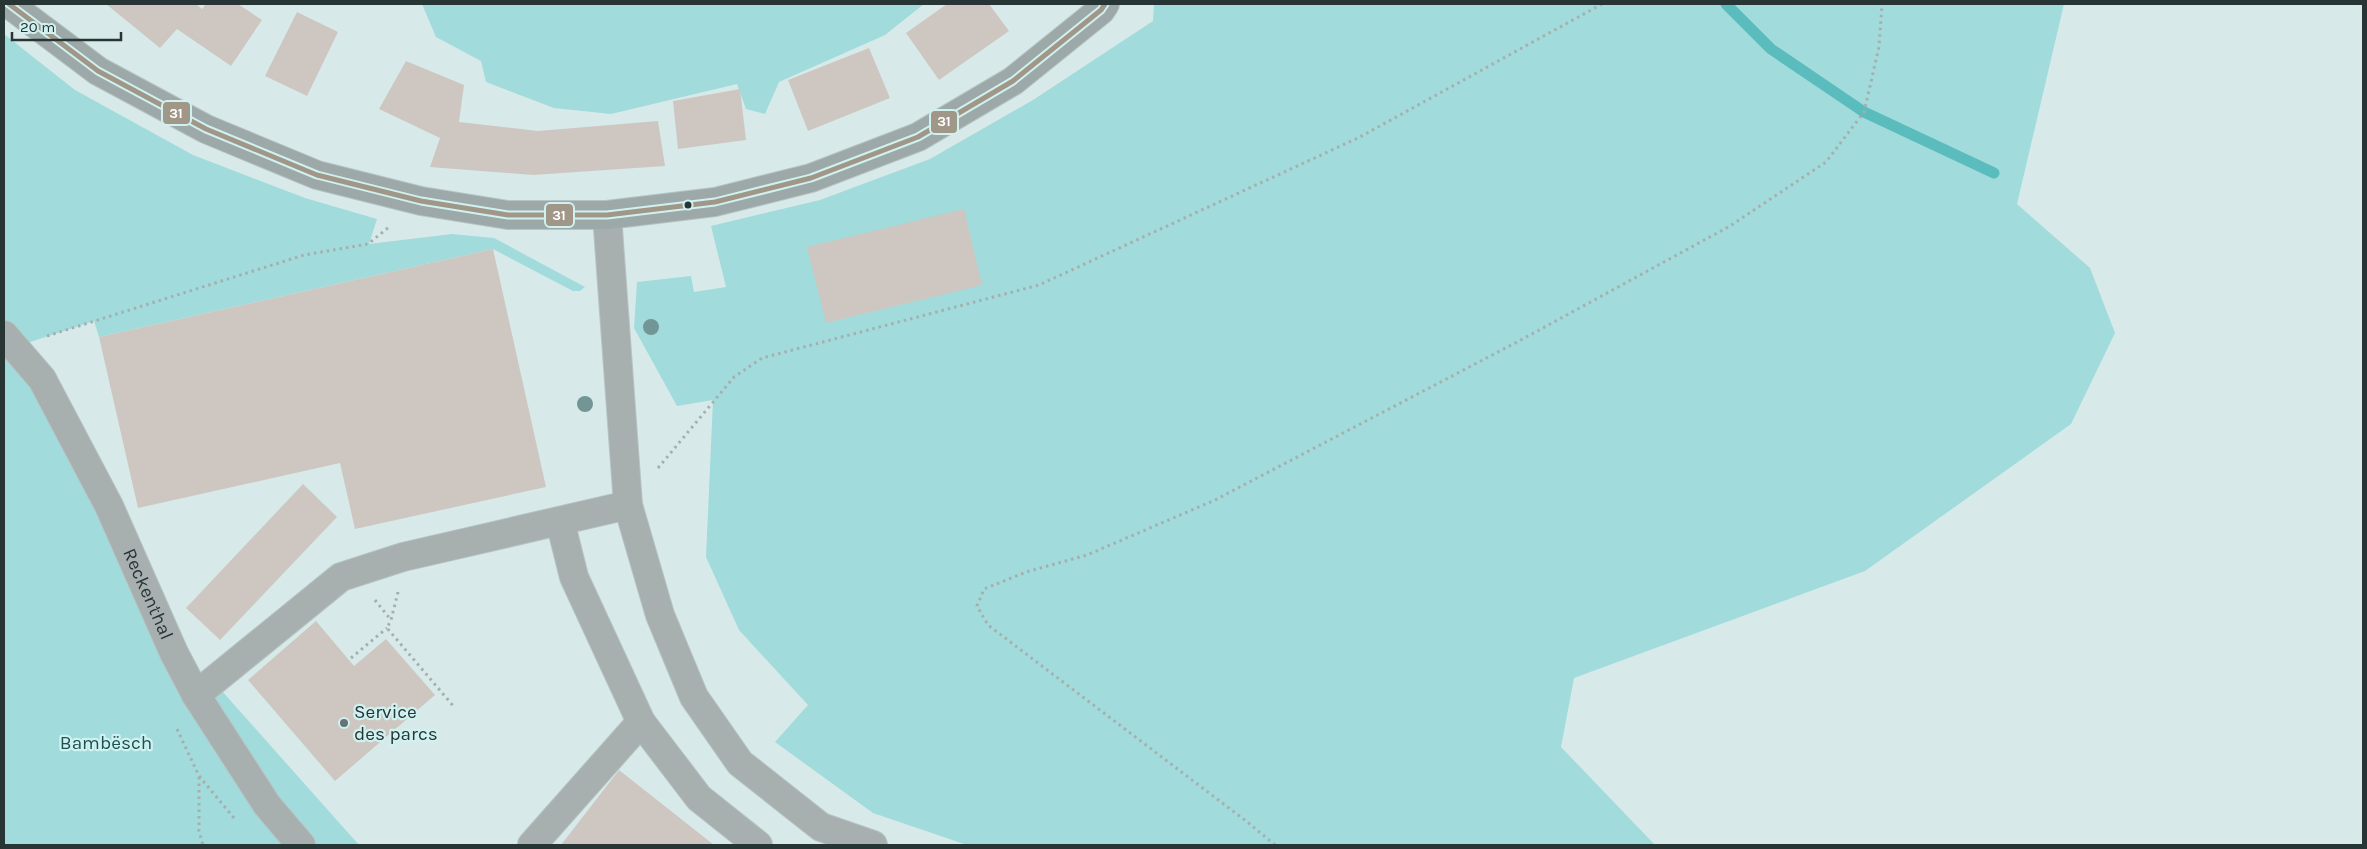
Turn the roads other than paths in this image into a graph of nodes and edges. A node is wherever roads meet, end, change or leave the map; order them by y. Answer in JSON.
{"nodes":[{"id":1,"x":9,"y":4,"type":"edge"},
{"id":2,"x":1105,"y":4,"type":"edge"},
{"id":3,"x":607,"y":216,"type":"junction"},
{"id":4,"x":9,"y":341,"type":"edge"},
{"id":5,"x":628,"y":505,"type":"junction"},
{"id":6,"x":560,"y":521,"type":"junction"},
{"id":7,"x":196,"y":695,"type":"junction"},
{"id":8,"x":641,"y":722,"type":"junction"},
{"id":9,"x":301,"y":845,"type":"edge"},
{"id":10,"x":532,"y":845,"type":"edge"},
{"id":11,"x":758,"y":845,"type":"edge"},
{"id":12,"x":873,"y":845,"type":"edge"}],
"edges":[{"from":1,"to":3,"type":"main road"},
{"from":2,"to":3,"type":"main road"},
{"from":3,"to":5,"type":"street"},
{"from":4,"to":7,"type":"street","name":"Reckenthal"},
{"from":5,"to":6,"type":"street"},
{"from":5,"to":12,"type":"street"},
{"from":6,"to":7,"type":"street"},
{"from":6,"to":8,"type":"street"},
{"from":7,"to":9,"type":"street","name":"Reckenthal"},
{"from":8,"to":10,"type":"street"},
{"from":8,"to":11,"type":"street"}]}
